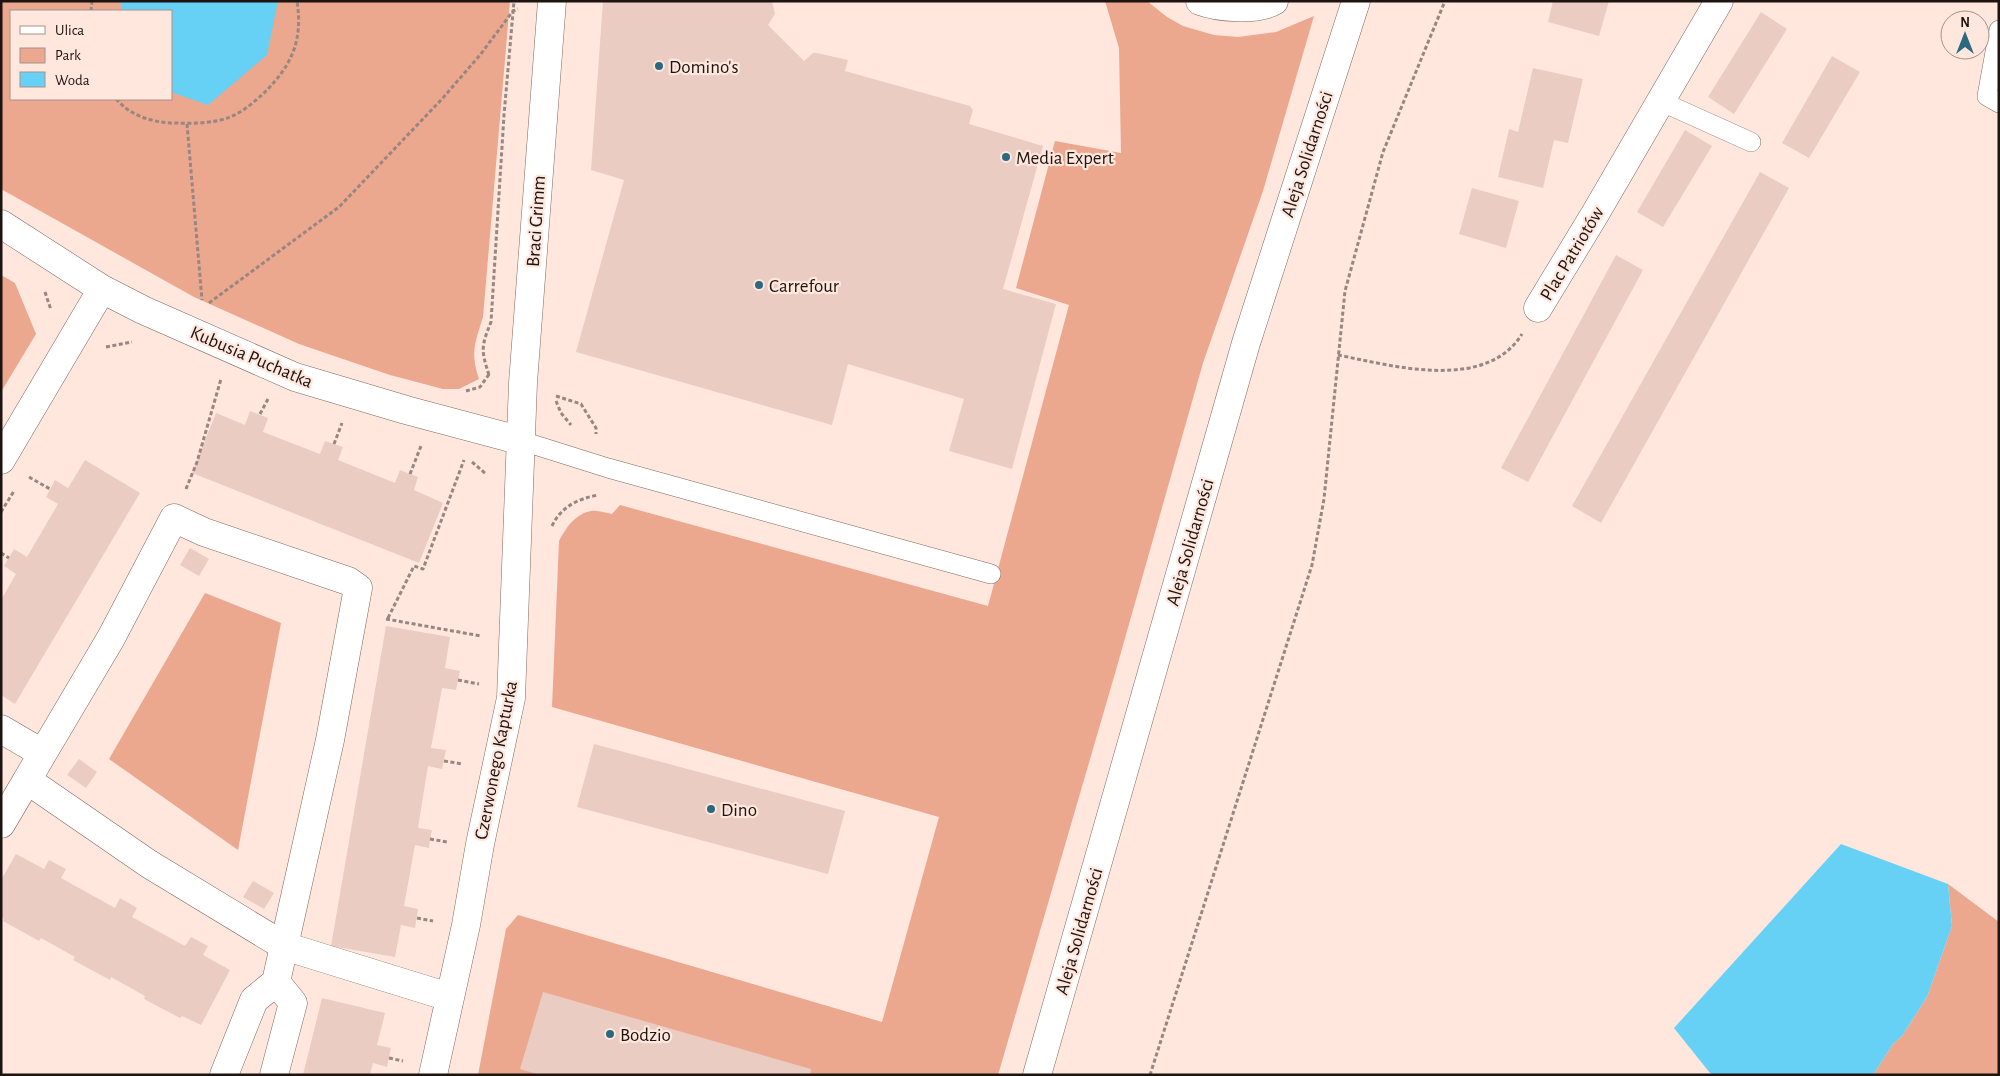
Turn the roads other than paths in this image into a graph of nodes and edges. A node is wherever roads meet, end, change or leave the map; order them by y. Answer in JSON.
{"nodes":[{"id":1,"x":552,"y":1,"type":"edge"},
{"id":2,"x":1200,"y":1,"type":"edge"},
{"id":3,"x":1274,"y":1,"type":"edge"},
{"id":4,"x":1719,"y":1,"type":"edge"},
{"id":5,"x":1353,"y":5,"type":"edge"},
{"id":6,"x":1999,"y":30,"type":"edge"},
{"id":7,"x":1660,"y":101,"type":"junction"},
{"id":8,"x":1999,"y":103,"type":"edge"},
{"id":9,"x":1751,"y":142,"type":"dead end"},
{"id":10,"x":1,"y":224,"type":"edge"},
{"id":11,"x":102,"y":289,"type":"junction"},
{"id":12,"x":1538,"y":308,"type":"road end"},
{"id":13,"x":522,"y":441,"type":"junction"},
{"id":14,"x":1,"y":460,"type":"edge"},
{"id":15,"x":991,"y":574,"type":"dead end"},
{"id":16,"x":1,"y":729,"type":"edge"},
{"id":17,"x":42,"y":753,"type":"junction"},
{"id":18,"x":27,"y":780,"type":"junction"},
{"id":19,"x":1,"y":824,"type":"edge"},
{"id":20,"x":284,"y":946,"type":"junction"},
{"id":21,"x":276,"y":982,"type":"junction"},
{"id":22,"x":449,"y":997,"type":"junction"},
{"id":23,"x":224,"y":1075,"type":"edge"},
{"id":24,"x":274,"y":1075,"type":"edge"},
{"id":25,"x":433,"y":1075,"type":"edge"},
{"id":26,"x":1037,"y":1075,"type":"edge"}],
"edges":[{"from":1,"to":13,"type":"street","name":"Braci Grimm"},
{"from":2,"to":3,"type":"street"},
{"from":4,"to":7,"type":"street","name":"Plac Patriotów"},
{"from":5,"to":26,"type":"street","name":"Aleja Solidarności"},
{"from":6,"to":8,"type":"lane"},
{"from":7,"to":9,"type":"lane"},
{"from":7,"to":12,"type":"street","name":"Plac Patriotów"},
{"from":10,"to":11,"type":"street","name":"Kubusia Puchatka"},
{"from":11,"to":13,"type":"street","name":"Kubusia Puchatka"},
{"from":11,"to":14,"type":"street"},
{"from":13,"to":15,"type":"lane"},
{"from":13,"to":22,"type":"street","name":"Czerwonego Kapturka"},
{"from":16,"to":17,"type":"street"},
{"from":17,"to":18,"type":"street"},
{"from":17,"to":20,"type":"street"},
{"from":18,"to":19,"type":"street"},
{"from":18,"to":20,"type":"street"},
{"from":20,"to":21,"type":"street"},
{"from":20,"to":22,"type":"street"},
{"from":21,"to":23,"type":"street"},
{"from":21,"to":24,"type":"street"},
{"from":22,"to":25,"type":"street","name":"Czerwonego Kapturka"}]}
